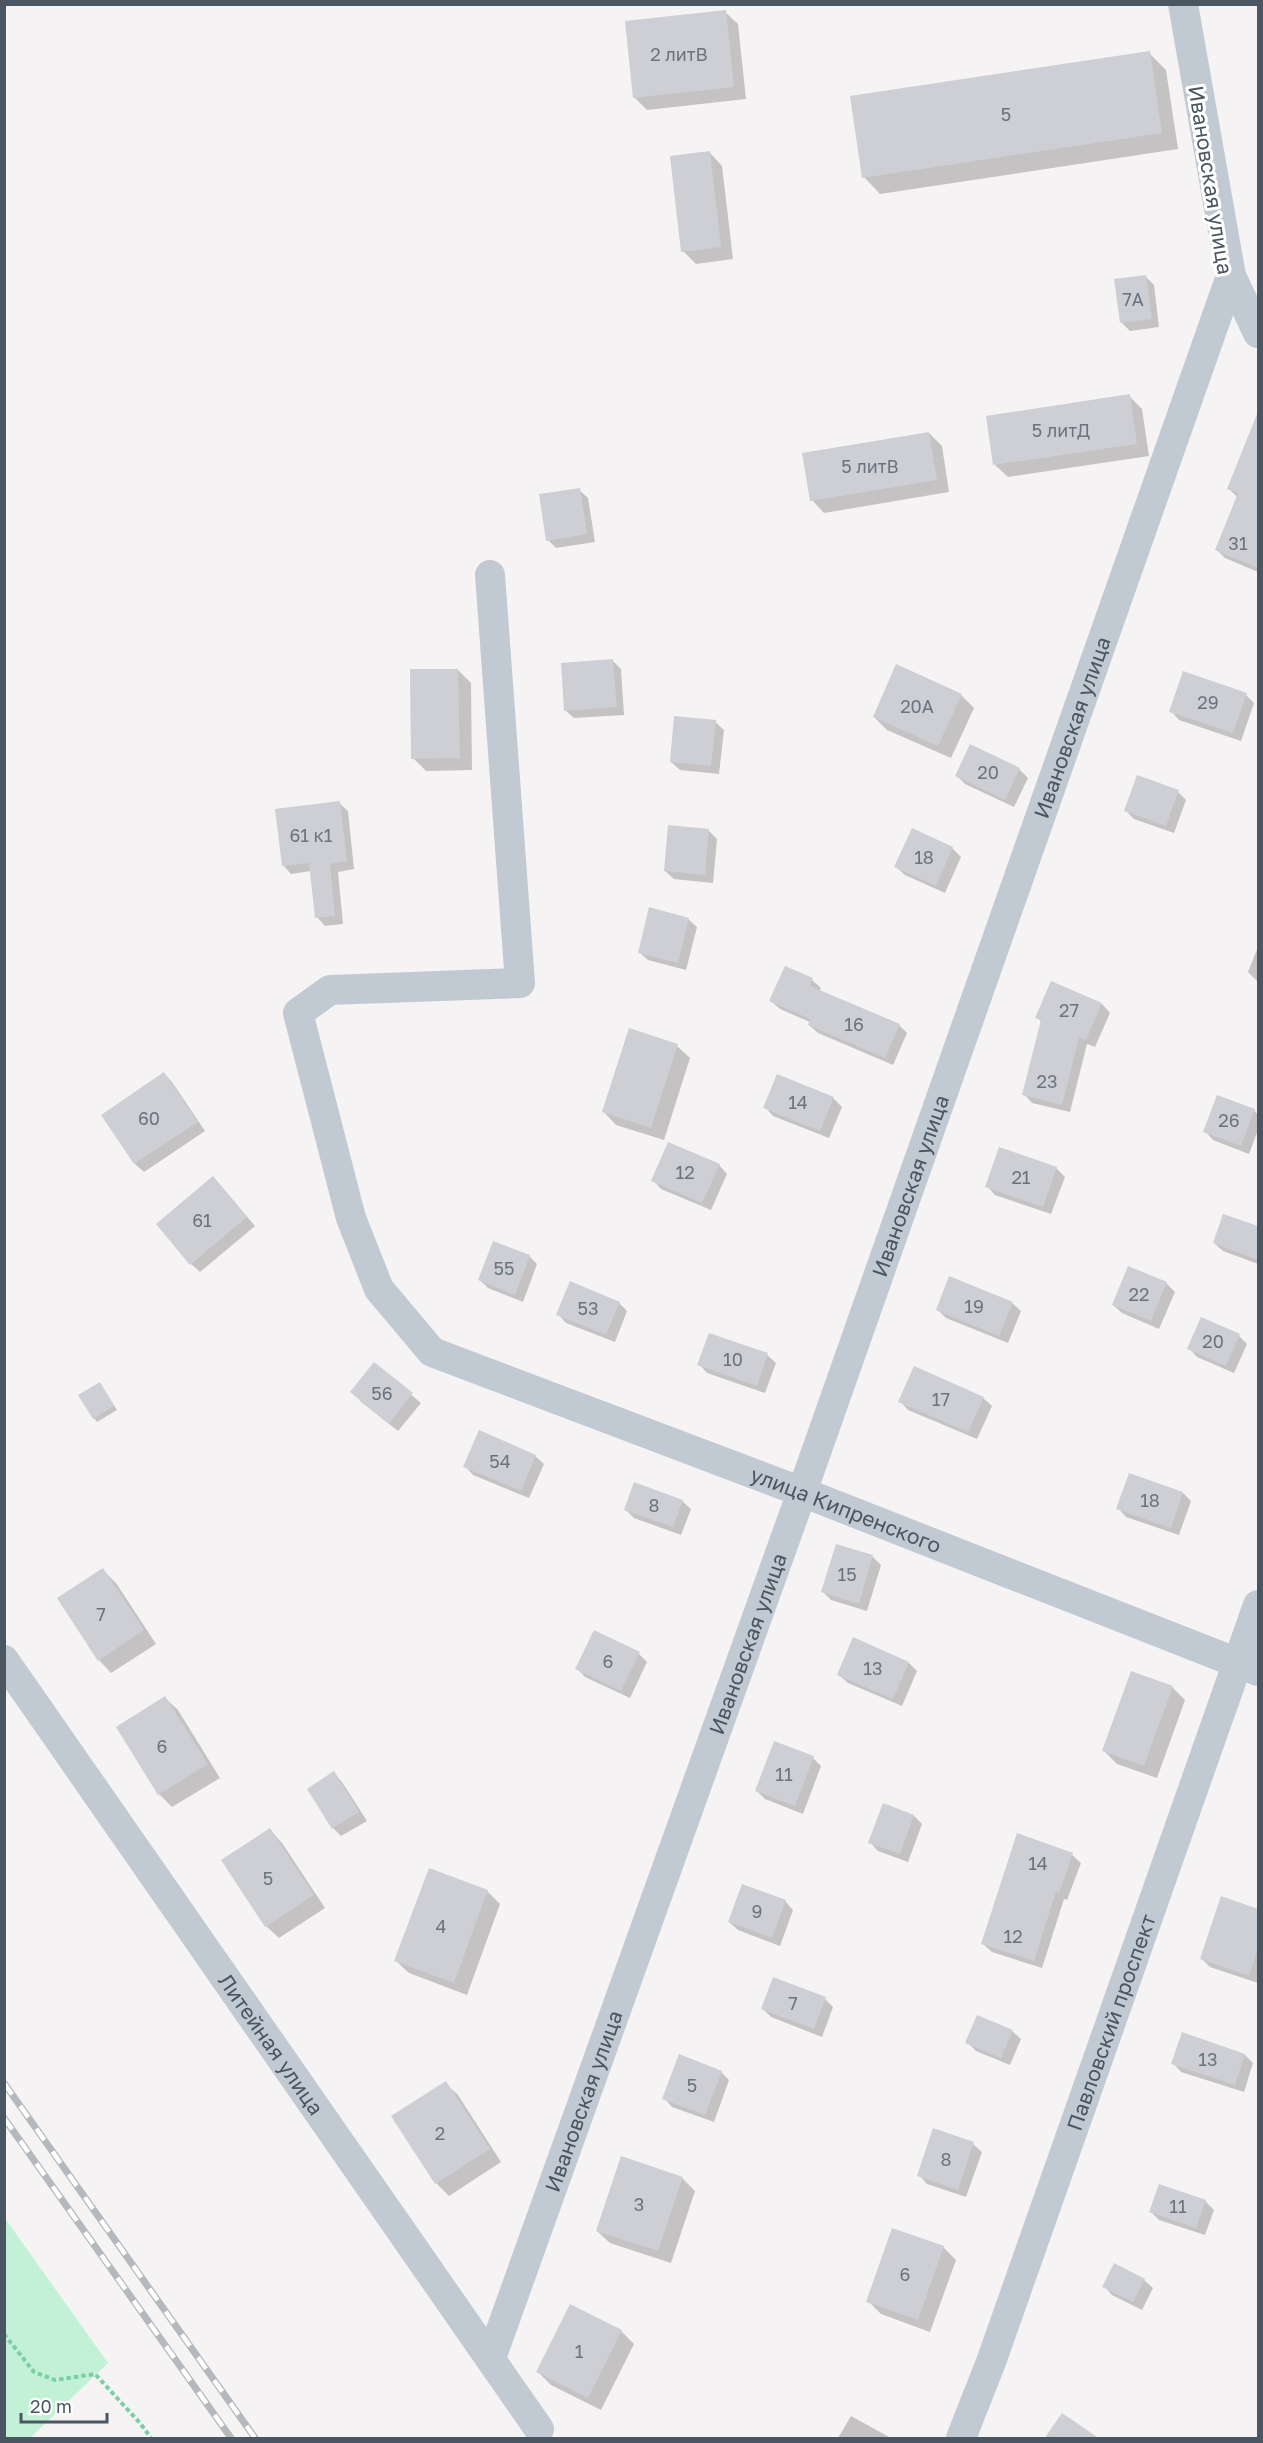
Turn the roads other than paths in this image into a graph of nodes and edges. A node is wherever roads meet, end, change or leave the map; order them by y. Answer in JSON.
{"nodes":[{"id":1,"x":1188,"y":10,"type":"edge"},
{"id":2,"x":1230,"y":276,"type":"junction"},
{"id":3,"x":1258,"y":333,"type":"edge"},
{"id":4,"x":489,"y":575,"type":"dead end"},
{"id":5,"x":802,"y":1492,"type":"junction"},
{"id":6,"x":1258,"y":1605,"type":"edge"},
{"id":7,"x":4,"y":1660,"type":"edge"},
{"id":8,"x":1249,"y":1667,"type":"edge"},
{"id":9,"x":491,"y":2358,"type":"junction"},
{"id":10,"x":539,"y":2429,"type":"dead end"},
{"id":11,"x":961,"y":2439,"type":"edge"}],
"edges":[{"from":1,"to":2,"type":"street","name":"Ивановская улица"},
{"from":2,"to":3,"type":"street"},
{"from":2,"to":5,"type":"street","name":"Ивановская улица"},
{"from":4,"to":5,"type":"street","name":"улица Кипренского"},
{"from":5,"to":8,"type":"street","name":"улица Кипренского"},
{"from":5,"to":9,"type":"street","name":"Ивановская улица"},
{"from":6,"to":8,"type":"street","name":"Павловский проспект"},
{"from":7,"to":9,"type":"street","name":"Литейная улица"},
{"from":8,"to":11,"type":"street","name":"Павловский проспект"},
{"from":9,"to":10,"type":"street","name":"Литейная улица"}]}
